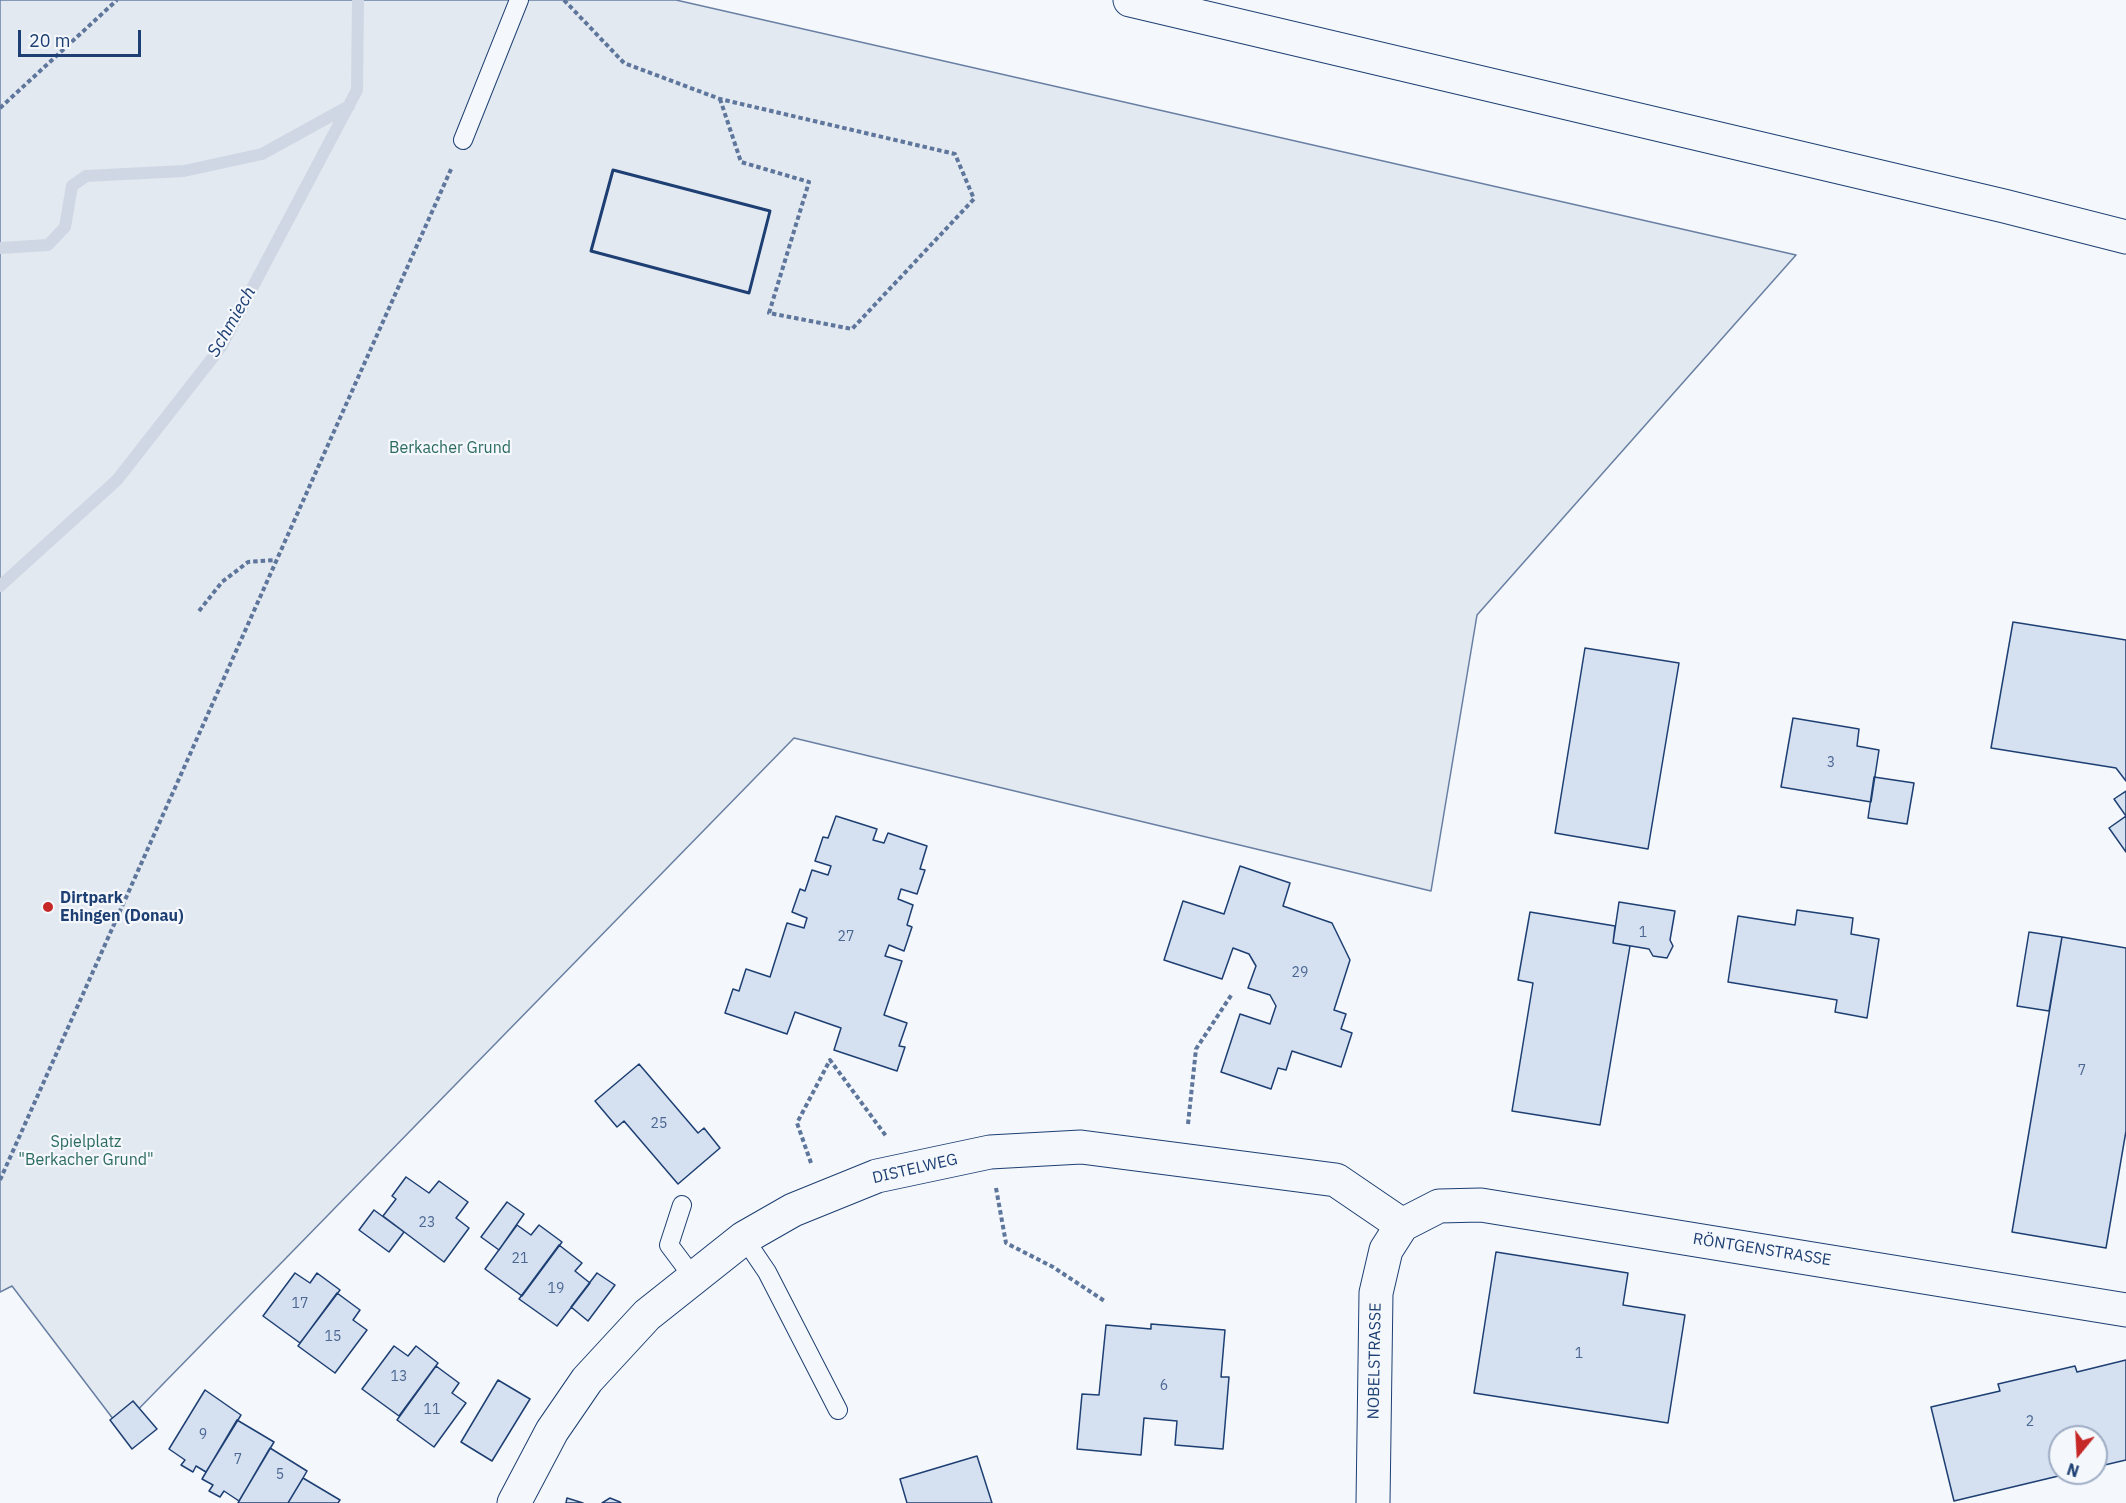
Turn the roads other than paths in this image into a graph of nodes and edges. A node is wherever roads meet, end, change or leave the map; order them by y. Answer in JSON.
{"nodes":[{"id":1,"x":519,"y":0,"type":"edge"},
{"id":2,"x":1130,"y":0,"type":"edge"},
{"id":3,"x":464,"y":140,"type":"road end"},
{"id":4,"x":2126,"y":237,"type":"edge"},
{"id":5,"x":682,"y":1205,"type":"dead end"},
{"id":6,"x":1402,"y":1225,"type":"junction"},
{"id":7,"x":744,"y":1238,"type":"junction"},
{"id":8,"x":693,"y":1277,"type":"junction"},
{"id":9,"x":2126,"y":1310,"type":"edge"},
{"id":10,"x":837,"y":1410,"type":"dead end"},
{"id":11,"x":514,"y":1503,"type":"edge"},
{"id":12,"x":1373,"y":1503,"type":"edge"}],
"edges":[{"from":1,"to":3,"type":"lane"},
{"from":2,"to":4,"type":"street"},
{"from":5,"to":8,"type":"lane"},
{"from":6,"to":7,"type":"street","name":"DISTELWEG"},
{"from":6,"to":9,"type":"street","name":"RÖNTGENSTRASSE"},
{"from":6,"to":12,"type":"street","name":"NOBELSTRASSE"},
{"from":7,"to":8,"type":"street","name":"DISTELWEG"},
{"from":7,"to":10,"type":"lane"},
{"from":8,"to":11,"type":"street","name":"DISTELWEG"}]}
